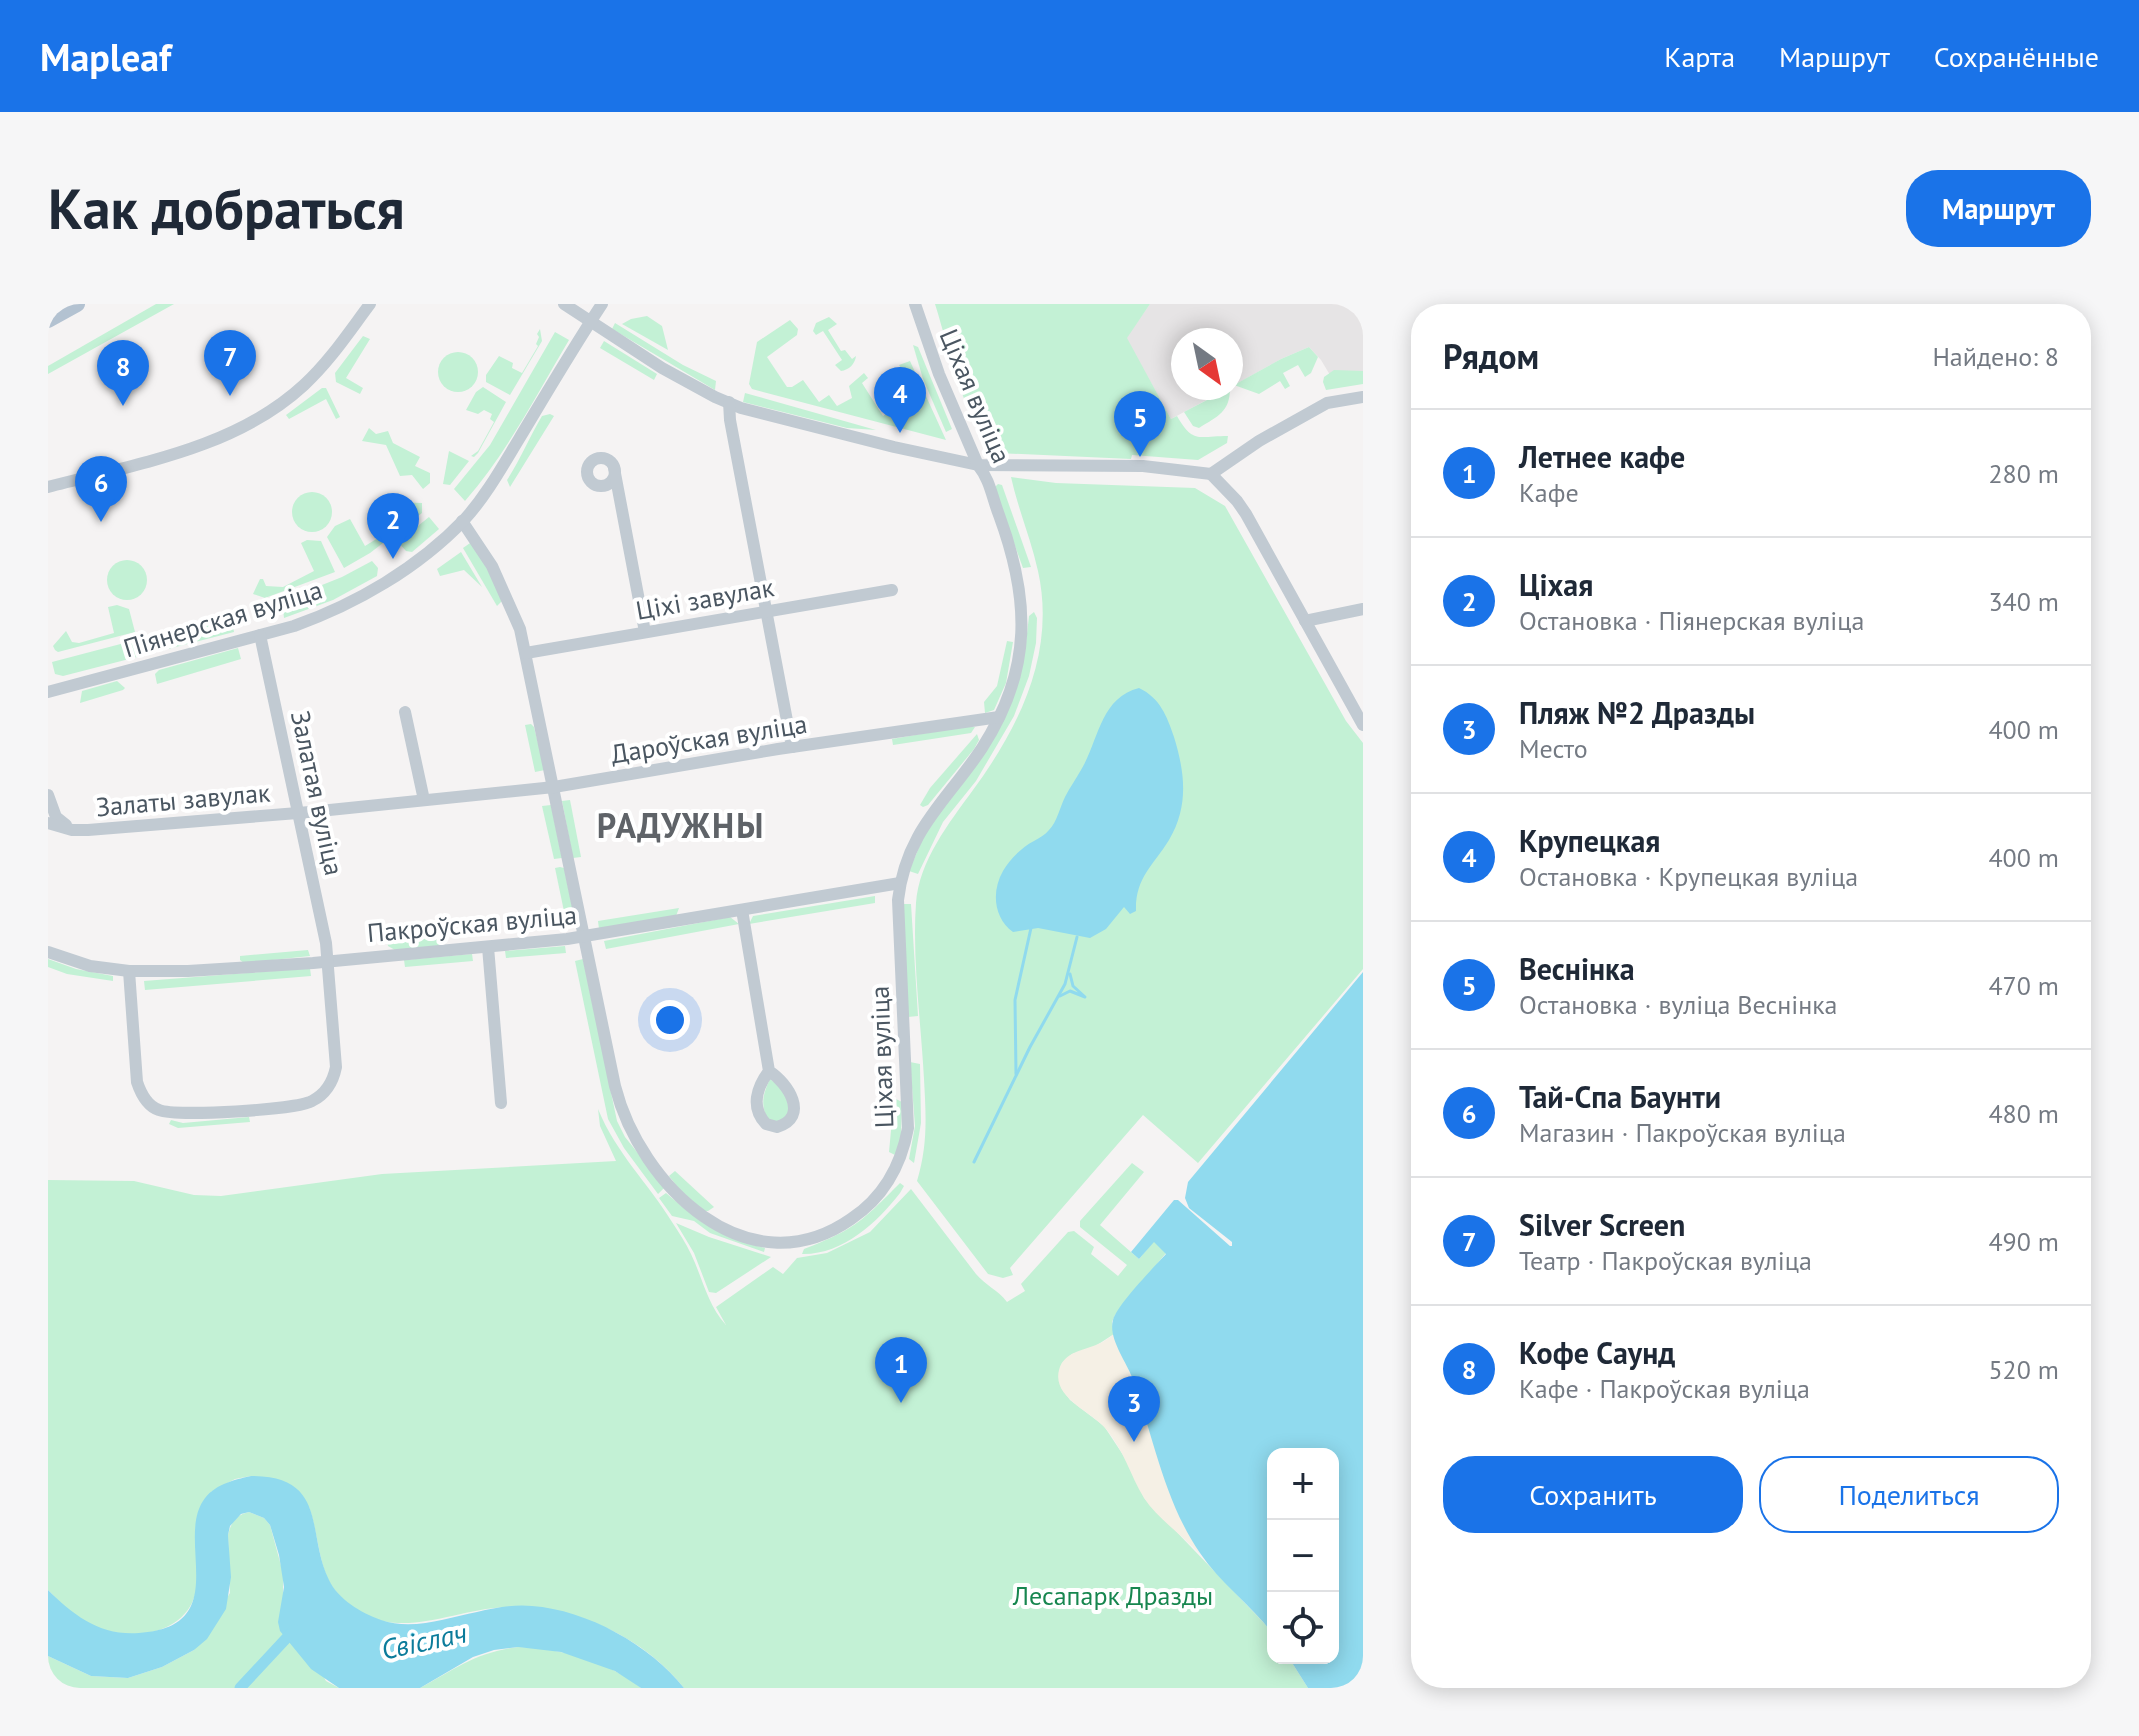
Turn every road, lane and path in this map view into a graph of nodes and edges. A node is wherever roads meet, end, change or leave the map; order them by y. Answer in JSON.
{"nodes":[{"id":1,"x":77,"y":304,"type":"edge"},
{"id":2,"x":370,"y":304,"type":"edge"},
{"id":3,"x":564,"y":304,"type":"edge"},
{"id":4,"x":602,"y":304,"type":"edge"},
{"id":5,"x":915,"y":304,"type":"edge"},
{"id":6,"x":48,"y":320,"type":"edge"},
{"id":7,"x":590,"y":322,"type":"junction"},
{"id":8,"x":1363,"y":397,"type":"edge"},
{"id":9,"x":729,"y":402,"type":"junction"},
{"id":10,"x":978,"y":465,"type":"junction"},
{"id":11,"x":614,"y":468,"type":"dead end"},
{"id":12,"x":1211,"y":474,"type":"junction"},
{"id":13,"x":48,"y":487,"type":"edge"},
{"id":14,"x":462,"y":521,"type":"junction"},
{"id":15,"x":892,"y":590,"type":"dead end"},
{"id":16,"x":1363,"y":609,"type":"edge"},
{"id":17,"x":767,"y":611,"type":"junction"},
{"id":18,"x":1305,"y":621,"type":"junction"},
{"id":19,"x":645,"y":632,"type":"junction"},
{"id":20,"x":260,"y":635,"type":"junction"},
{"id":21,"x":526,"y":653,"type":"junction"},
{"id":22,"x":48,"y":692,"type":"edge"},
{"id":23,"x":405,"y":712,"type":"dead end"},
{"id":24,"x":999,"y":717,"type":"junction"},
{"id":25,"x":1363,"y":725,"type":"edge"},
{"id":26,"x":792,"y":747,"type":"junction"},
{"id":27,"x":554,"y":787,"type":"junction"},
{"id":28,"x":48,"y":795,"type":"edge"},
{"id":29,"x":424,"y":800,"type":"junction"},
{"id":30,"x":298,"y":812,"type":"junction"},
{"id":31,"x":48,"y":823,"type":"edge"},
{"id":32,"x":72,"y":830,"type":"junction"},
{"id":33,"x":900,"y":883,"type":"junction"},
{"id":34,"x":742,"y":910,"type":"junction"},
{"id":35,"x":584,"y":936,"type":"junction"},
{"id":36,"x":488,"y":947,"type":"junction"},
{"id":37,"x":48,"y":952,"type":"edge"},
{"id":38,"x":328,"y":960,"type":"junction"},
{"id":39,"x":129,"y":971,"type":"junction"},
{"id":40,"x":769,"y":1071,"type":"dead end"},
{"id":41,"x":501,"y":1103,"type":"dead end"}],
"edges":[{"from":1,"to":6,"type":"main road"},
{"from":2,"to":13,"type":"street"},
{"from":3,"to":7,"type":"street"},
{"from":4,"to":7,"type":"street","name":"Піянерская вуліца"},
{"from":5,"to":10,"type":"street","name":"Ціхая вуліца"},
{"from":7,"to":9,"type":"street"},
{"from":7,"to":14,"type":"street","name":"Піянерская вуліца"},
{"from":8,"to":12,"type":"street"},
{"from":9,"to":10,"type":"street"},
{"from":9,"to":17,"type":"street"},
{"from":10,"to":12,"type":"street"},
{"from":10,"to":24,"type":"street","name":"Ціхая вуліца"},
{"from":11,"to":19,"type":"street"},
{"from":12,"to":18,"type":"street"},
{"from":14,"to":20,"type":"street","name":"Піянерская вуліца"},
{"from":14,"to":21,"type":"street","name":"Ціхая вуліца"},
{"from":15,"to":17,"type":"street","name":"Ціхі завулак"},
{"from":16,"to":18,"type":"street"},
{"from":17,"to":19,"type":"street","name":"Ціхі завулак"},
{"from":17,"to":26,"type":"street"},
{"from":18,"to":25,"type":"street"},
{"from":19,"to":21,"type":"street","name":"Ціхі завулак"},
{"from":20,"to":22,"type":"street","name":"Піянерская вуліца"},
{"from":20,"to":30,"type":"street","name":"Залатая вуліца"},
{"from":21,"to":27,"type":"street","name":"Ціхая вуліца"},
{"from":23,"to":29,"type":"street"},
{"from":24,"to":26,"type":"street","name":"Дароўская вуліца"},
{"from":24,"to":33,"type":"street","name":"Ціхая вуліца"},
{"from":26,"to":27,"type":"street","name":"Дароўская вуліца"},
{"from":27,"to":29,"type":"street","name":"Дароўская вуліца"},
{"from":27,"to":35,"type":"street","name":"Ціхая вуліца"},
{"from":28,"to":32,"type":"street","name":"Залаты завулак"},
{"from":29,"to":30,"type":"street","name":"Дароўская вуліца"},
{"from":30,"to":32,"type":"street","name":"Залаты завулак"},
{"from":30,"to":38,"type":"street","name":"Залатая вуліца"},
{"from":31,"to":32,"type":"street","name":"Залаты завулак"},
{"from":33,"to":34,"type":"street","name":"Пакроўская вуліца"},
{"from":33,"to":35,"type":"street","name":"Ціхая вуліца"},
{"from":34,"to":35,"type":"street","name":"Пакроўская вуліца"},
{"from":34,"to":40,"type":"street"},
{"from":35,"to":36,"type":"street","name":"Пакроўская вуліца"},
{"from":36,"to":38,"type":"street","name":"Пакроўская вуліца"},
{"from":36,"to":41,"type":"street"},
{"from":37,"to":39,"type":"street","name":"Пакроўская вуліца"},
{"from":38,"to":39,"type":"street","name":"Пакроўская вуліца"},
{"from":38,"to":39,"type":"street","name":"Залатая вуліца"}]}
